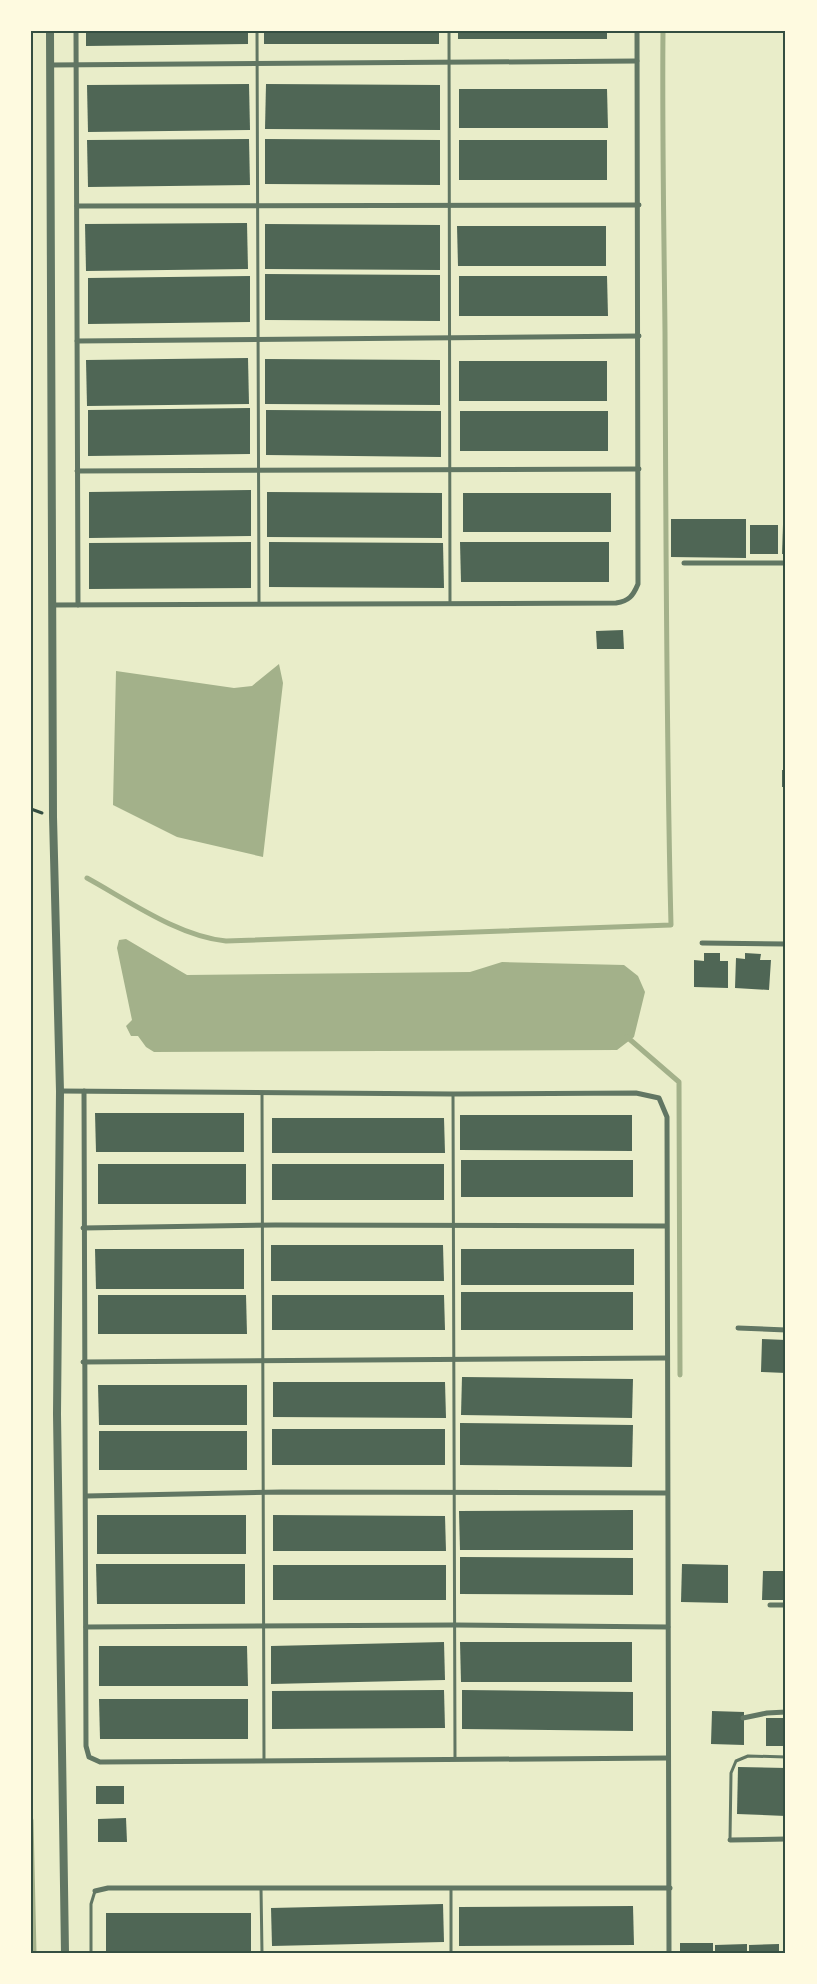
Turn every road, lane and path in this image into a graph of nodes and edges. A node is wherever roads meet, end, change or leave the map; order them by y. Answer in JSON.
{"nodes":[{"id":1,"x":50,"y":31,"type":"edge"},
{"id":2,"x":76,"y":31,"type":"edge"},
{"id":3,"x":257,"y":31,"type":"edge"},
{"id":4,"x":449,"y":31,"type":"edge"},
{"id":5,"x":637,"y":31,"type":"edge"},
{"id":6,"x":637,"y":61,"type":"junction"},
{"id":7,"x":449,"y":63,"type":"junction"},
{"id":8,"x":257,"y":64,"type":"junction"},
{"id":9,"x":50,"y":65,"type":"junction"},
{"id":10,"x":76,"y":65,"type":"junction"},
{"id":11,"x":449,"y":205,"type":"junction"},
{"id":12,"x":638,"y":205,"type":"junction"},
{"id":13,"x":77,"y":206,"type":"junction"},
{"id":14,"x":258,"y":206,"type":"junction"},
{"id":15,"x":639,"y":336,"type":"junction"},
{"id":16,"x":450,"y":338,"type":"junction"},
{"id":17,"x":258,"y":339,"type":"junction"},
{"id":18,"x":77,"y":341,"type":"junction"},
{"id":19,"x":638,"y":469,"type":"junction"},
{"id":20,"x":450,"y":470,"type":"junction"},
{"id":21,"x":77,"y":471,"type":"junction"},
{"id":22,"x":259,"y":471,"type":"junction"},
{"id":23,"x":684,"y":563,"type":"dead end"},
{"id":24,"x":786,"y":563,"type":"edge"},
{"id":25,"x":450,"y":603,"type":"junction"},
{"id":26,"x":259,"y":604,"type":"junction"},
{"id":27,"x":52,"y":605,"type":"junction"},
{"id":28,"x":78,"y":605,"type":"junction"},
{"id":29,"x":702,"y":943,"type":"dead end"},
{"id":30,"x":786,"y":944,"type":"edge"},
{"id":31,"x":60,"y":1091,"type":"junction"},
{"id":32,"x":84,"y":1091,"type":"junction"},
{"id":33,"x":262,"y":1093,"type":"junction"},
{"id":34,"x":453,"y":1094,"type":"junction"},
{"id":35,"x":263,"y":1225,"type":"junction"},
{"id":36,"x":454,"y":1226,"type":"junction"},
{"id":37,"x":666,"y":1226,"type":"junction"},
{"id":38,"x":83,"y":1228,"type":"junction"},
{"id":39,"x":738,"y":1328,"type":"dead end"},
{"id":40,"x":786,"y":1330,"type":"edge"},
{"id":41,"x":666,"y":1358,"type":"junction"},
{"id":42,"x":264,"y":1359,"type":"junction"},
{"id":43,"x":455,"y":1360,"type":"junction"},
{"id":44,"x":83,"y":1362,"type":"junction"},
{"id":45,"x":455,"y":1492,"type":"junction"},
{"id":46,"x":263,"y":1493,"type":"junction"},
{"id":47,"x":667,"y":1493,"type":"junction"},
{"id":48,"x":86,"y":1496,"type":"junction"},
{"id":49,"x":770,"y":1605,"type":"dead end"},
{"id":50,"x":786,"y":1605,"type":"edge"},
{"id":51,"x":264,"y":1625,"type":"junction"},
{"id":52,"x":454,"y":1625,"type":"junction"},
{"id":53,"x":86,"y":1627,"type":"junction"},
{"id":54,"x":668,"y":1627,"type":"junction"},
{"id":55,"x":786,"y":1712,"type":"edge"},
{"id":56,"x":743,"y":1718,"type":"dead end"},
{"id":57,"x":786,"y":1757,"type":"edge"},
{"id":58,"x":668,"y":1758,"type":"junction"},
{"id":59,"x":455,"y":1759,"type":"junction"},
{"id":60,"x":264,"y":1760,"type":"junction"},
{"id":61,"x":786,"y":1839,"type":"edge"},
{"id":62,"x":730,"y":1840,"type":"joint"},
{"id":63,"x":261,"y":1887,"type":"junction"},
{"id":64,"x":451,"y":1888,"type":"junction"},
{"id":65,"x":670,"y":1888,"type":"junction"},
{"id":66,"x":95,"y":1891,"type":"joint"},
{"id":67,"x":64,"y":1953,"type":"edge"},
{"id":68,"x":91,"y":1953,"type":"edge"},
{"id":69,"x":262,"y":1953,"type":"edge"},
{"id":70,"x":452,"y":1953,"type":"edge"},
{"id":71,"x":669,"y":1953,"type":"edge"}],
"edges":[{"from":1,"to":9,"type":"street"},
{"from":2,"to":10,"type":"street"},
{"from":3,"to":8,"type":"lane"},
{"from":4,"to":7,"type":"lane"},
{"from":5,"to":6,"type":"street"},
{"from":6,"to":7,"type":"street"},
{"from":6,"to":12,"type":"street"},
{"from":7,"to":8,"type":"street"},
{"from":7,"to":11,"type":"lane"},
{"from":8,"to":10,"type":"street"},
{"from":8,"to":14,"type":"lane"},
{"from":9,"to":10,"type":"street"},
{"from":9,"to":27,"type":"street"},
{"from":10,"to":13,"type":"street"},
{"from":11,"to":12,"type":"street"},
{"from":11,"to":14,"type":"street"},
{"from":11,"to":16,"type":"lane"},
{"from":12,"to":15,"type":"street"},
{"from":13,"to":14,"type":"street"},
{"from":13,"to":18,"type":"street"},
{"from":14,"to":17,"type":"lane"},
{"from":15,"to":16,"type":"street"},
{"from":15,"to":19,"type":"street"},
{"from":16,"to":17,"type":"street"},
{"from":16,"to":20,"type":"lane"},
{"from":17,"to":18,"type":"street"},
{"from":17,"to":22,"type":"lane"},
{"from":18,"to":21,"type":"street"},
{"from":19,"to":20,"type":"street"},
{"from":19,"to":25,"type":"street"},
{"from":20,"to":22,"type":"street"},
{"from":20,"to":25,"type":"lane"},
{"from":21,"to":22,"type":"street"},
{"from":21,"to":28,"type":"street"},
{"from":22,"to":26,"type":"lane"},
{"from":23,"to":24,"type":"street"},
{"from":25,"to":26,"type":"street"},
{"from":26,"to":28,"type":"street"},
{"from":27,"to":28,"type":"street"},
{"from":27,"to":31,"type":"street"},
{"from":29,"to":30,"type":"street"},
{"from":31,"to":32,"type":"street"},
{"from":31,"to":67,"type":"street"},
{"from":32,"to":33,"type":"street"},
{"from":32,"to":38,"type":"street"},
{"from":33,"to":34,"type":"street"},
{"from":33,"to":35,"type":"lane"},
{"from":34,"to":36,"type":"lane"},
{"from":34,"to":37,"type":"street"},
{"from":35,"to":36,"type":"street"},
{"from":35,"to":38,"type":"street"},
{"from":35,"to":42,"type":"lane"},
{"from":36,"to":37,"type":"street"},
{"from":36,"to":43,"type":"lane"},
{"from":37,"to":41,"type":"street"},
{"from":38,"to":44,"type":"street"},
{"from":39,"to":40,"type":"street"},
{"from":41,"to":43,"type":"street"},
{"from":41,"to":47,"type":"street"},
{"from":42,"to":43,"type":"street"},
{"from":42,"to":44,"type":"street"},
{"from":42,"to":46,"type":"lane"},
{"from":43,"to":45,"type":"lane"},
{"from":44,"to":48,"type":"street"},
{"from":45,"to":46,"type":"street"},
{"from":45,"to":47,"type":"street"},
{"from":45,"to":52,"type":"lane"},
{"from":46,"to":48,"type":"street"},
{"from":46,"to":51,"type":"lane"},
{"from":47,"to":54,"type":"street"},
{"from":48,"to":53,"type":"street"},
{"from":49,"to":50,"type":"street"},
{"from":51,"to":52,"type":"street"},
{"from":51,"to":53,"type":"street"},
{"from":51,"to":60,"type":"lane"},
{"from":52,"to":54,"type":"street"},
{"from":52,"to":59,"type":"lane"},
{"from":53,"to":60,"type":"street"},
{"from":54,"to":58,"type":"street"},
{"from":55,"to":56,"type":"street"},
{"from":57,"to":62,"type":"lane"},
{"from":58,"to":59,"type":"street"},
{"from":58,"to":65,"type":"street"},
{"from":59,"to":60,"type":"street"},
{"from":61,"to":62,"type":"street"},
{"from":63,"to":64,"type":"street"},
{"from":63,"to":66,"type":"street"},
{"from":63,"to":69,"type":"lane"},
{"from":64,"to":65,"type":"street"},
{"from":64,"to":70,"type":"lane"},
{"from":65,"to":71,"type":"street"},
{"from":66,"to":68,"type":"lane"}]}
